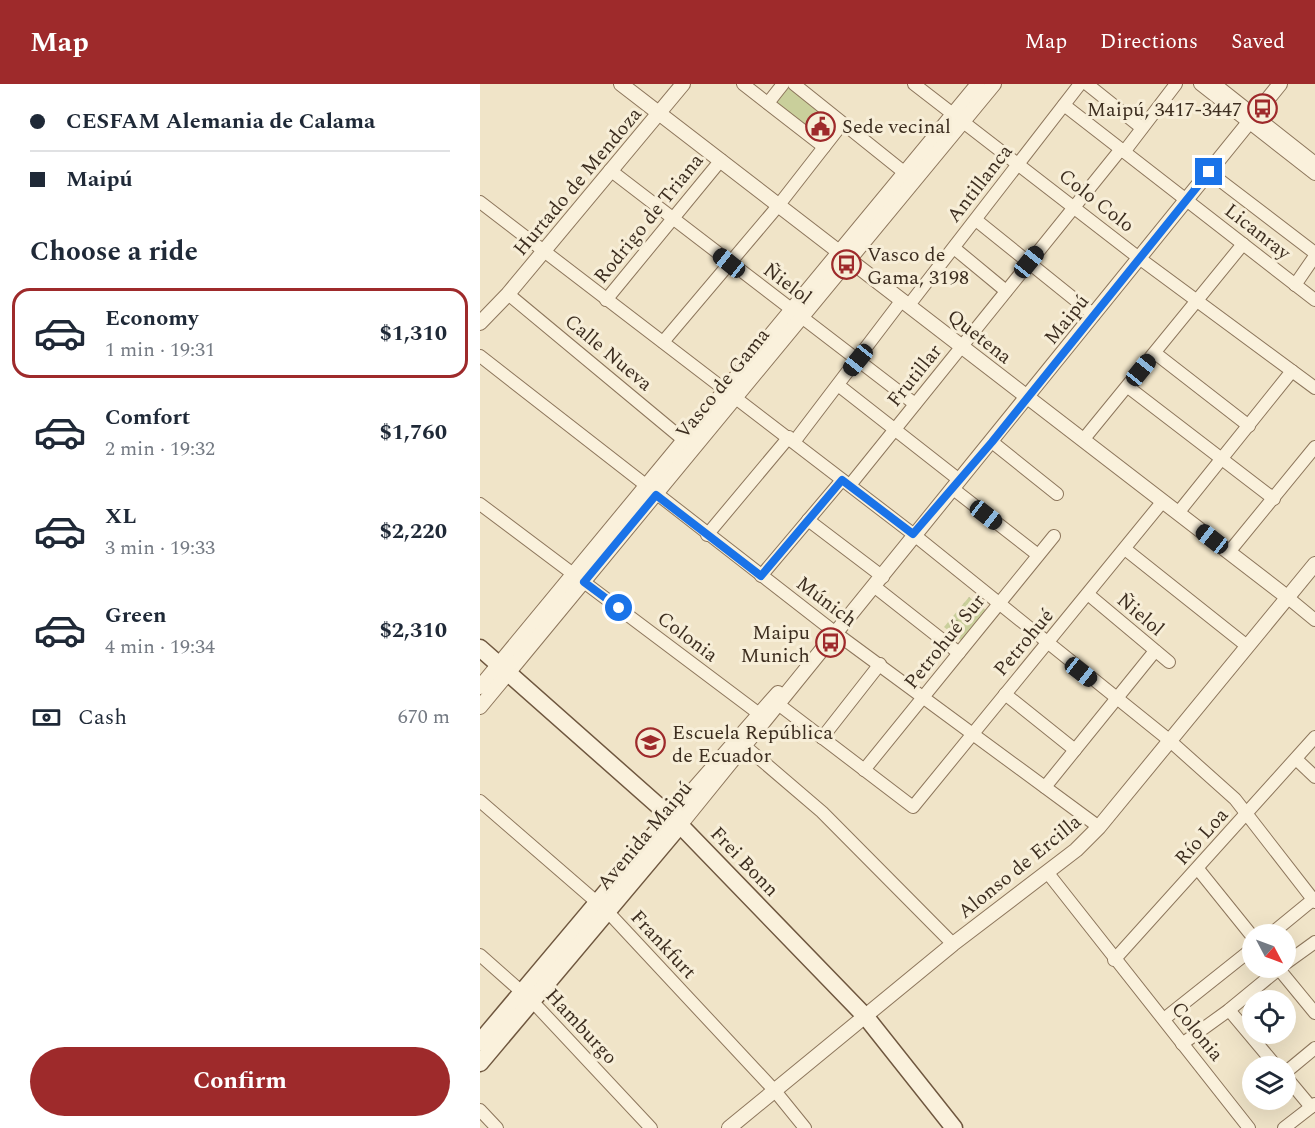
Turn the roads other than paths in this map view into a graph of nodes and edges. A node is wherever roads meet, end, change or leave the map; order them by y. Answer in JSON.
{"nodes":[{"id":1,"x":621,"y":84,"type":"edge"},
{"id":2,"x":683,"y":84,"type":"edge"},
{"id":3,"x":743,"y":84,"type":"edge"},
{"id":4,"x":783,"y":84,"type":"edge"},
{"id":5,"x":794,"y":84,"type":"edge"},
{"id":6,"x":914,"y":84,"type":"edge"},
{"id":7,"x":978,"y":84,"type":"edge"},
{"id":8,"x":994,"y":84,"type":"edge"},
{"id":9,"x":1080,"y":84,"type":"edge"},
{"id":10,"x":1087,"y":84,"type":"edge"},
{"id":11,"x":1176,"y":84,"type":"edge"},
{"id":12,"x":1200,"y":84,"type":"edge"},
{"id":13,"x":1215,"y":84,"type":"edge"},
{"id":14,"x":1280,"y":84,"type":"edge"},
{"id":15,"x":768,"y":103,"type":"junction"},
{"id":16,"x":1064,"y":105,"type":"junction"},
{"id":17,"x":659,"y":112,"type":"junction"},
{"id":18,"x":958,"y":118,"type":"junction"},
{"id":19,"x":1252,"y":119,"type":"junction"},
{"id":20,"x":842,"y":123,"type":"junction"},
{"id":21,"x":1142,"y":128,"type":"junction"},
{"id":22,"x":824,"y":147,"type":"junction"},
{"id":23,"x":1122,"y":150,"type":"junction"},
{"id":24,"x":721,"y":160,"type":"junction"},
{"id":25,"x":1315,"y":163,"type":"edge"},
{"id":26,"x":1019,"y":164,"type":"junction"},
{"id":27,"x":610,"y":170,"type":"junction"},
{"id":28,"x":1209,"y":172,"type":"junction"},
{"id":29,"x":905,"y":173,"type":"junction"},
{"id":30,"x":1315,"y":174,"type":"edge"},
{"id":31,"x":1186,"y":200,"type":"junction"},
{"id":32,"x":480,"y":202,"type":"edge"},
{"id":33,"x":778,"y":206,"type":"junction"},
{"id":34,"x":1073,"y":208,"type":"junction"},
{"id":35,"x":673,"y":219,"type":"junction"},
{"id":36,"x":976,"y":220,"type":"junction"},
{"id":37,"x":1243,"y":244,"type":"junction"},
{"id":38,"x":954,"y":248,"type":"junction"},
{"id":39,"x":544,"y":251,"type":"junction"},
{"id":40,"x":1315,"y":255,"type":"edge"},
{"id":41,"x":844,"y":256,"type":"junction"},
{"id":42,"x":1139,"y":258,"type":"junction"},
{"id":43,"x":1029,"y":262,"type":"junction"},
{"id":44,"x":729,"y":263,"type":"junction"},
{"id":45,"x":1295,"y":285,"type":"junction"},
{"id":46,"x":1006,"y":291,"type":"junction"},
{"id":47,"x":504,"y":298,"type":"junction"},
{"id":48,"x":606,"y":300,"type":"junction"},
{"id":49,"x":1197,"y":300,"type":"junction"},
{"id":50,"x":1315,"y":300,"type":"edge"},
{"id":51,"x":905,"y":303,"type":"junction"},
{"id":52,"x":797,"y":313,"type":"junction"},
{"id":53,"x":1094,"y":315,"type":"junction"},
{"id":54,"x":480,"y":323,"type":"edge"},
{"id":55,"x":480,"y":329,"type":"edge"},
{"id":56,"x":663,"y":342,"type":"junction"},
{"id":57,"x":962,"y":346,"type":"junction"},
{"id":58,"x":1155,"y":353,"type":"junction"},
{"id":59,"x":480,"y":356,"type":"edge"},
{"id":60,"x":858,"y":360,"type":"junction"},
{"id":61,"x":1293,"y":371,"type":"junction"},
{"id":62,"x":1315,"y":371,"type":"edge"},
{"id":63,"x":838,"y":385,"type":"junction"},
{"id":64,"x":1311,"y":385,"type":"edge"},
{"id":65,"x":1128,"y":387,"type":"junction"},
{"id":66,"x":730,"y":394,"type":"junction"},
{"id":67,"x":1028,"y":397,"type":"junction"},
{"id":68,"x":915,"y":404,"type":"junction"},
{"id":69,"x":1249,"y":426,"type":"junction"},
{"id":70,"x":896,"y":428,"type":"junction"},
{"id":71,"x":791,"y":440,"type":"junction"},
{"id":72,"x":1083,"y":440,"type":"junction"},
{"id":73,"x":685,"y":441,"type":"junction"},
{"id":74,"x":992,"y":442,"type":"junction"},
{"id":75,"x":1315,"y":447,"type":"edge"},
{"id":76,"x":1223,"y":460,"type":"junction"},
{"id":77,"x":846,"y":483,"type":"junction"},
{"id":78,"x":955,"y":484,"type":"junction"},
{"id":79,"x":651,"y":491,"type":"junction"},
{"id":80,"x":1057,"y":494,"type":"dead end"},
{"id":81,"x":1274,"y":499,"type":"junction"},
{"id":82,"x":1163,"y":501,"type":"junction"},
{"id":83,"x":480,"y":504,"type":"edge"},
{"id":84,"x":1178,"y":513,"type":"junction"},
{"id":85,"x":808,"y":520,"type":"junction"},
{"id":86,"x":913,"y":534,"type":"junction"},
{"id":87,"x":707,"y":535,"type":"junction"},
{"id":88,"x":1054,"y":536,"type":"dead end"},
{"id":89,"x":1125,"y":549,"type":"junction"},
{"id":90,"x":1229,"y":552,"type":"junction"},
{"id":91,"x":1038,"y":555,"type":"junction"},
{"id":92,"x":1315,"y":564,"type":"edge"},
{"id":93,"x":761,"y":576,"type":"junction"},
{"id":94,"x":579,"y":578,"type":"junction"},
{"id":95,"x":879,"y":582,"type":"junction"},
{"id":96,"x":1089,"y":595,"type":"junction"},
{"id":97,"x":1287,"y":597,"type":"junction"},
{"id":98,"x":999,"y":604,"type":"junction"},
{"id":99,"x":1315,"y":620,"type":"edge"},
{"id":100,"x":837,"y":634,"type":"junction"},
{"id":101,"x":1046,"y":644,"type":"junction"},
{"id":102,"x":1246,"y":646,"type":"junction"},
{"id":103,"x":480,"y":648,"type":"edge"},
{"id":104,"x":1155,"y":651,"type":"junction"},
{"id":105,"x":959,"y":653,"type":"junction"},
{"id":106,"x":1169,"y":662,"type":"dead end"},
{"id":107,"x":880,"y":664,"type":"junction"},
{"id":108,"x":504,"y":669,"type":"junction"},
{"id":109,"x":480,"y":687,"type":"edge"},
{"id":110,"x":1005,"y":694,"type":"junction"},
{"id":111,"x":923,"y":698,"type":"junction"},
{"id":112,"x":1116,"y":699,"type":"junction"},
{"id":113,"x":778,"y":705,"type":"junction"},
{"id":114,"x":480,"y":708,"type":"edge"},
{"id":115,"x":758,"y":713,"type":"junction"},
{"id":116,"x":973,"y":734,"type":"junction"},
{"id":117,"x":1315,"y":737,"type":"edge"},
{"id":118,"x":822,"y":738,"type":"junction"},
{"id":119,"x":1169,"y":741,"type":"junction"},
{"id":120,"x":746,"y":747,"type":"junction"},
{"id":121,"x":1075,"y":750,"type":"junction"},
{"id":122,"x":1296,"y":759,"type":"junction"},
{"id":123,"x":864,"y":770,"type":"junction"},
{"id":124,"x":1315,"y":777,"type":"edge"},
{"id":125,"x":1045,"y":787,"type":"junction"},
{"id":126,"x":480,"y":801,"type":"edge"},
{"id":127,"x":1247,"y":814,"type":"junction"},
{"id":128,"x":675,"y":820,"type":"junction"},
{"id":129,"x":1099,"y":827,"type":"junction"},
{"id":130,"x":1198,"y":869,"type":"junction"},
{"id":131,"x":1047,"y":872,"type":"junction"},
{"id":132,"x":1315,"y":900,"type":"edge"},
{"id":133,"x":602,"y":907,"type":"junction"},
{"id":134,"x":1242,"y":924,"type":"edge"},
{"id":135,"x":1284,"y":924,"type":"edge"},
{"id":136,"x":1315,"y":942,"type":"edge"},
{"id":137,"x":953,"y":944,"type":"junction"},
{"id":138,"x":480,"y":956,"type":"edge"},
{"id":139,"x":1296,"y":956,"type":"edge"},
{"id":140,"x":1242,"y":957,"type":"edge"},
{"id":141,"x":1114,"y":960,"type":"junction"},
{"id":142,"x":1267,"y":978,"type":"edge"},
{"id":143,"x":1287,"y":978,"type":"edge"},
{"id":144,"x":527,"y":996,"type":"junction"},
{"id":145,"x":1229,"y":1010,"type":"junction"},
{"id":146,"x":1315,"y":1013,"type":"edge"},
{"id":147,"x":866,"y":1017,"type":"junction"},
{"id":148,"x":1164,"y":1019,"type":"junction"},
{"id":149,"x":480,"y":1042,"type":"edge"},
{"id":150,"x":1182,"y":1044,"type":"junction"},
{"id":151,"x":1315,"y":1048,"type":"edge"},
{"id":152,"x":1268,"y":1056,"type":"edge"},
{"id":153,"x":480,"y":1063,"type":"edge"},
{"id":154,"x":1296,"y":1064,"type":"edge"},
{"id":155,"x":1296,"y":1087,"type":"edge"},
{"id":156,"x":775,"y":1091,"type":"junction"},
{"id":157,"x":1313,"y":1105,"type":"edge"},
{"id":158,"x":480,"y":1110,"type":"edge"},
{"id":159,"x":734,"y":1126,"type":"edge"},
{"id":160,"x":497,"y":1128,"type":"edge"},
{"id":161,"x":651,"y":1128,"type":"edge"},
{"id":162,"x":805,"y":1128,"type":"edge"},
{"id":163,"x":954,"y":1128,"type":"edge"},
{"id":164,"x":1249,"y":1128,"type":"edge"},
{"id":165,"x":1284,"y":1128,"type":"edge"}],
"edges":[{"from":1,"to":17,"type":"street","name":"Quetena"},
{"from":2,"to":17,"type":"street","name":"Hurtado de Mendoza"},
{"from":3,"to":15,"type":"street"},
{"from":4,"to":15,"type":"street"},
{"from":5,"to":20,"type":"street"},
{"from":6,"to":18,"type":"street","name":"Colo Colo"},
{"from":7,"to":18,"type":"street","name":"Vasco de Gama"},
{"from":8,"to":18,"type":"street","name":"Vasco de Gama"},
{"from":9,"to":16,"type":"street","name":"Antillanca"},
{"from":10,"to":21,"type":"street"},
{"from":11,"to":21,"type":"street","name":"Frutillar"},
{"from":12,"to":19,"type":"street"},
{"from":13,"to":19,"type":"street"},
{"from":14,"to":19,"type":"street","name":"Maipú"},
{"from":15,"to":22,"type":"street"},
{"from":16,"to":23,"type":"street","name":"Licanray"},
{"from":16,"to":26,"type":"street","name":"Antillanca"},
{"from":17,"to":24,"type":"street","name":"Quetena"},
{"from":17,"to":27,"type":"street","name":"Hurtado de Mendoza"},
{"from":18,"to":26,"type":"street","name":"Colo Colo"},
{"from":18,"to":29,"type":"street","name":"Vasco de Gama"},
{"from":18,"to":41,"type":"street","name":"Vasco de Gama"},
{"from":19,"to":25,"type":"street"},
{"from":19,"to":28,"type":"street","name":"Maipú"},
{"from":19,"to":30,"type":"street"},
{"from":20,"to":22,"type":"street"},
{"from":20,"to":29,"type":"street"},
{"from":21,"to":23,"type":"street","name":"Frutillar"},
{"from":22,"to":33,"type":"street"},
{"from":23,"to":31,"type":"street","name":"Licanray"},
{"from":23,"to":34,"type":"street","name":"Frutillar"},
{"from":24,"to":33,"type":"street","name":"Quetena"},
{"from":24,"to":35,"type":"street","name":"Rodrigo de Triana"},
{"from":26,"to":34,"type":"street","name":"Colo Colo"},
{"from":26,"to":36,"type":"street","name":"Antillanca"},
{"from":27,"to":35,"type":"street","name":"Ñielol"},
{"from":27,"to":39,"type":"street","name":"Hurtado de Mendoza"},
{"from":28,"to":31,"type":"street","name":"Maipú"},
{"from":28,"to":40,"type":"street"},
{"from":29,"to":41,"type":"street","name":"Vasco de Gama"},
{"from":31,"to":37,"type":"street","name":"Licanray"},
{"from":31,"to":42,"type":"street","name":"Maipú"},
{"from":32,"to":39,"type":"street"},
{"from":33,"to":41,"type":"street","name":"Quetena"},
{"from":33,"to":44,"type":"street"},
{"from":34,"to":42,"type":"street","name":"Colo Colo"},
{"from":34,"to":43,"type":"street","name":"Frutillar"},
{"from":35,"to":44,"type":"street","name":"Ñielol"},
{"from":35,"to":48,"type":"street","name":"Rodrigo de Triana"},
{"from":36,"to":38,"type":"street","name":"Antillanca"},
{"from":36,"to":43,"type":"street"},
{"from":37,"to":45,"type":"street","name":"Licanray"},
{"from":37,"to":49,"type":"street"},
{"from":38,"to":46,"type":"street"},
{"from":38,"to":51,"type":"street","name":"Antillanca"},
{"from":39,"to":47,"type":"street","name":"Hurtado de Mendoza"},
{"from":39,"to":48,"type":"street"},
{"from":40,"to":45,"type":"street"},
{"from":41,"to":51,"type":"street","name":"Quetena"},
{"from":41,"to":52,"type":"street","name":"Vasco de Gama"},
{"from":42,"to":49,"type":"street","name":"Colo Colo"},
{"from":42,"to":53,"type":"street","name":"Maipú"},
{"from":43,"to":46,"type":"street","name":"Frutillar"},
{"from":43,"to":53,"type":"street"},
{"from":44,"to":52,"type":"street","name":"Ñielol"},
{"from":44,"to":56,"type":"street"},
{"from":45,"to":50,"type":"street","name":"Licanray"},
{"from":46,"to":57,"type":"street","name":"Frutillar"},
{"from":47,"to":54,"type":"street","name":"Hurtado de Mendoza"},
{"from":47,"to":55,"type":"street","name":"Hurtado de Mendoza"},
{"from":47,"to":73,"type":"street","name":"Calle Nueva"},
{"from":48,"to":56,"type":"street"},
{"from":49,"to":58,"type":"street"},
{"from":49,"to":61,"type":"street","name":"Colo Colo"},
{"from":51,"to":57,"type":"street","name":"Quetena"},
{"from":51,"to":60,"type":"street","name":"Antillanca"},
{"from":52,"to":60,"type":"street","name":"Ñielol"},
{"from":52,"to":66,"type":"street","name":"Vasco de Gama"},
{"from":53,"to":67,"type":"street","name":"Maipú"},
{"from":56,"to":66,"type":"street"},
{"from":57,"to":67,"type":"street","name":"Quetena"},
{"from":57,"to":68,"type":"street","name":"Frutillar"},
{"from":58,"to":65,"type":"street"},
{"from":58,"to":69,"type":"street"},
{"from":59,"to":79,"type":"street","name":"Múnich"},
{"from":60,"to":63,"type":"street","name":"Antillanca"},
{"from":60,"to":68,"type":"street","name":"Ñielol"},
{"from":61,"to":64,"type":"street","name":"Colo Colo"},
{"from":61,"to":69,"type":"street"},
{"from":62,"to":64,"type":"street"},
{"from":63,"to":70,"type":"street"},
{"from":63,"to":71,"type":"street","name":"Antillanca"},
{"from":65,"to":72,"type":"street"},
{"from":65,"to":76,"type":"street"},
{"from":66,"to":71,"type":"street"},
{"from":66,"to":73,"type":"street","name":"Vasco de Gama"},
{"from":66,"to":79,"type":"street","name":"Vasco de Gama"},
{"from":67,"to":72,"type":"street","name":"Quetena"},
{"from":67,"to":74,"type":"street","name":"Maipú"},
{"from":68,"to":70,"type":"street","name":"Frutillar"},
{"from":69,"to":76,"type":"street"},
{"from":70,"to":77,"type":"street","name":"Frutillar"},
{"from":70,"to":78,"type":"street"},
{"from":71,"to":77,"type":"street"},
{"from":71,"to":87,"type":"street","name":"Antillanca"},
{"from":72,"to":82,"type":"street","name":"Quetena"},
{"from":73,"to":79,"type":"street","name":"Vasco de Gama"},
{"from":74,"to":78,"type":"street","name":"Maipú"},
{"from":74,"to":80,"type":"street"},
{"from":75,"to":81,"type":"street"},
{"from":76,"to":81,"type":"street"},
{"from":76,"to":84,"type":"street"},
{"from":77,"to":85,"type":"street","name":"Frutillar"},
{"from":77,"to":86,"type":"street"},
{"from":78,"to":86,"type":"street","name":"Maipú"},
{"from":78,"to":91,"type":"street"},
{"from":79,"to":87,"type":"street","name":"Múnich"},
{"from":79,"to":94,"type":"street","name":"Vasco de Gama"},
{"from":81,"to":90,"type":"street"},
{"from":82,"to":84,"type":"street","name":"Quetena"},
{"from":82,"to":89,"type":"street","name":"Petrohué"},
{"from":83,"to":94,"type":"street","name":"Colonia"},
{"from":84,"to":90,"type":"street","name":"Quetena"},
{"from":85,"to":93,"type":"street","name":"Frutillar"},
{"from":85,"to":95,"type":"street","name":"Múnich"},
{"from":86,"to":95,"type":"street","name":"Maipú"},
{"from":86,"to":98,"type":"street"},
{"from":87,"to":93,"type":"street","name":"Múnich"},
{"from":88,"to":91,"type":"street","name":"Petrohué Sur"},
{"from":89,"to":96,"type":"street","name":"Petrohué"},
{"from":89,"to":102,"type":"street"},
{"from":90,"to":97,"type":"street","name":"Quetena"},
{"from":91,"to":98,"type":"street","name":"Petrohué Sur"},
{"from":92,"to":97,"type":"street","name":"Alonso de Ercilla"},
{"from":93,"to":100,"type":"street","name":"Múnich"},
{"from":94,"to":108,"type":"street","name":"Vasco de Gama"},
{"from":94,"to":115,"type":"street","name":"Colonia"},
{"from":95,"to":100,"type":"street","name":"Maipú"},
{"from":95,"to":105,"type":"street","name":"Múnich"},
{"from":96,"to":101,"type":"street","name":"Petrohué"},
{"from":96,"to":104,"type":"street","name":"Ñielol"},
{"from":97,"to":99,"type":"street","name":"Quetena"},
{"from":97,"to":102,"type":"street","name":"Alonso de Ercilla"},
{"from":98,"to":101,"type":"street"},
{"from":98,"to":105,"type":"street","name":"Petrohué Sur"},
{"from":100,"to":107,"type":"street","name":"Múnich"},
{"from":100,"to":113,"type":"street","name":"Avenida Maipú"},
{"from":100,"to":115,"type":"street","name":"Avenida Maipú"},
{"from":101,"to":110,"type":"street","name":"Petrohué"},
{"from":101,"to":112,"type":"street"},
{"from":102,"to":119,"type":"street","name":"Alonso de Ercilla"},
{"from":103,"to":108,"type":"main road","name":"Frei Bonn"},
{"from":104,"to":106,"type":"street","name":"Ñielol"},
{"from":104,"to":112,"type":"street"},
{"from":105,"to":111,"type":"street","name":"Petrohué Sur"},
{"from":107,"to":111,"type":"street","name":"Múnich"},
{"from":107,"to":118,"type":"street"},
{"from":108,"to":109,"type":"street","name":"Vasco de Gama"},
{"from":108,"to":114,"type":"street","name":"Vasco de Gama"},
{"from":108,"to":128,"type":"main road","name":"Frei Bonn"},
{"from":110,"to":116,"type":"street","name":"Petrohué"},
{"from":110,"to":121,"type":"street"},
{"from":111,"to":116,"type":"street","name":"Múnich"},
{"from":111,"to":123,"type":"street","name":"Petrohué Sur"},
{"from":112,"to":119,"type":"street"},
{"from":112,"to":121,"type":"street"},
{"from":113,"to":118,"type":"street"},
{"from":113,"to":120,"type":"street","name":"Avenida Maipú"},
{"from":115,"to":128,"type":"street","name":"Avenida Maipú"},
{"from":116,"to":123,"type":"street","name":"Petrohué"},
{"from":116,"to":125,"type":"street","name":"Múnich"},
{"from":117,"to":122,"type":"street","name":"Río Loa"},
{"from":118,"to":123,"type":"street"},
{"from":119,"to":127,"type":"street"},
{"from":119,"to":129,"type":"street","name":"Alonso de Ercilla"},
{"from":120,"to":128,"type":"street","name":"Avenida Maipú"},
{"from":120,"to":137,"type":"street"},
{"from":121,"to":125,"type":"street"},
{"from":122,"to":124,"type":"street"},
{"from":122,"to":127,"type":"street","name":"Río Loa"},
{"from":125,"to":129,"type":"street","name":"Múnich"},
{"from":126,"to":133,"type":"street","name":"Frankfurt"},
{"from":127,"to":130,"type":"street","name":"Río Loa"},
{"from":127,"to":132,"type":"street"},
{"from":128,"to":133,"type":"main road","name":"Avenida Maipú"},
{"from":128,"to":147,"type":"main road","name":"Frei Bonn"},
{"from":129,"to":131,"type":"street","name":"Alonso de Ercilla"},
{"from":130,"to":134,"type":"street"},
{"from":130,"to":141,"type":"street","name":"Río Loa"},
{"from":131,"to":137,"type":"street","name":"Alonso de Ercilla"},
{"from":131,"to":141,"type":"street","name":"Colonia"},
{"from":132,"to":135,"type":"street"},
{"from":133,"to":144,"type":"main road","name":"Avenida Maipú"},
{"from":133,"to":156,"type":"street","name":"Frankfurt"},
{"from":136,"to":139,"type":"street"},
{"from":137,"to":147,"type":"street","name":"Alonso de Ercilla"},
{"from":138,"to":144,"type":"street","name":"Hamburgo"},
{"from":140,"to":148,"type":"street"},
{"from":141,"to":148,"type":"street","name":"Colonia"},
{"from":142,"to":145,"type":"street"},
{"from":143,"to":146,"type":"street"},
{"from":144,"to":149,"type":"main road","name":"Avenida Maipú"},
{"from":144,"to":153,"type":"main road","name":"Avenida Maipú"},
{"from":144,"to":161,"type":"street","name":"Hamburgo"},
{"from":145,"to":150,"type":"street"},
{"from":145,"to":152,"type":"street"},
{"from":147,"to":156,"type":"street","name":"Alonso de Ercilla"},
{"from":147,"to":163,"type":"main road","name":"Frei Bonn"},
{"from":148,"to":150,"type":"street","name":"Colonia"},
{"from":150,"to":164,"type":"street","name":"Colonia"},
{"from":151,"to":154,"type":"street"},
{"from":155,"to":157,"type":"street"},
{"from":156,"to":159,"type":"street","name":"Alonso de Ercilla"},
{"from":156,"to":162,"type":"street","name":"Frankfurt"},
{"from":157,"to":165,"type":"street"},
{"from":158,"to":160,"type":"street"}]}
